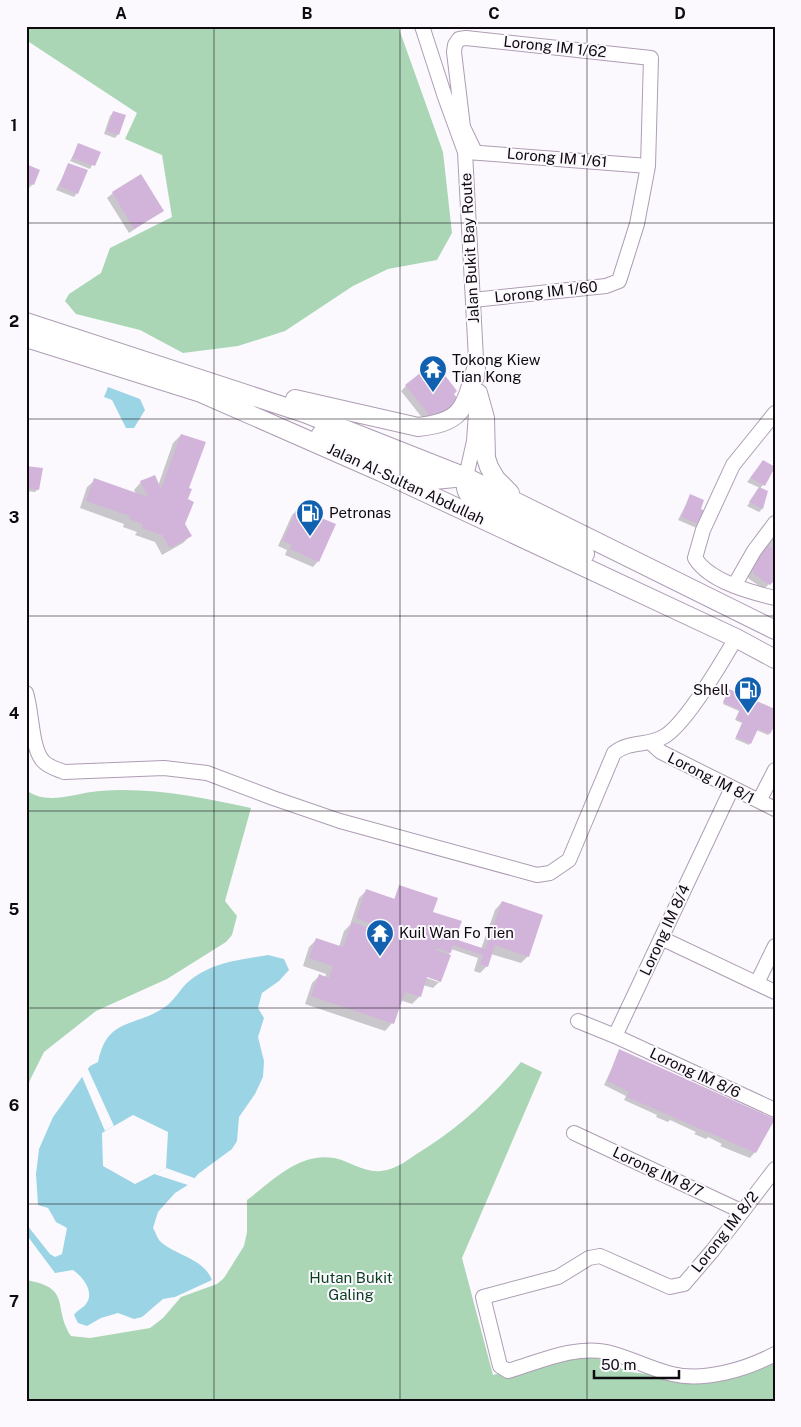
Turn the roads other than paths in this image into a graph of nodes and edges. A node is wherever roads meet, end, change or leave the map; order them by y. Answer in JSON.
{"nodes":[{"id":1,"x":422,"y":26,"type":"edge"},
{"id":2,"x":470,"y":152,"type":"junction"},
{"id":3,"x":648,"y":166,"type":"junction"},
{"id":4,"x":473,"y":300,"type":"junction"},
{"id":5,"x":26,"y":322,"type":"edge"},
{"id":6,"x":26,"y":338,"type":"edge"},
{"id":7,"x":476,"y":369,"type":"junction"},
{"id":8,"x":201,"y":385,"type":"junction"},
{"id":9,"x":478,"y":393,"type":"junction"},
{"id":10,"x":775,"y":413,"type":"edge"},
{"id":11,"x":466,"y":477,"type":"junction"},
{"id":12,"x":519,"y":502,"type":"junction"},
{"id":13,"x":775,"y":523,"type":"edge"},
{"id":14,"x":734,"y":586,"type":"junction"},
{"id":15,"x":751,"y":592,"type":"junction"},
{"id":16,"x":775,"y":598,"type":"edge"},
{"id":17,"x":739,"y":613,"type":"junction"},
{"id":18,"x":775,"y":630,"type":"edge"},
{"id":19,"x":736,"y":638,"type":"junction"},
{"id":20,"x":775,"y":659,"type":"edge"},
{"id":21,"x":26,"y":693,"type":"edge"},
{"id":22,"x":651,"y":743,"type":"junction"},
{"id":23,"x":775,"y":770,"type":"edge"},
{"id":24,"x":732,"y":788,"type":"junction"},
{"id":25,"x":759,"y":801,"type":"junction"},
{"id":26,"x":775,"y":809,"type":"edge"},
{"id":27,"x":661,"y":938,"type":"junction"},
{"id":28,"x":775,"y":946,"type":"edge"},
{"id":29,"x":757,"y":983,"type":"junction"},
{"id":30,"x":775,"y":992,"type":"edge"},
{"id":31,"x":578,"y":1021,"type":"dead end"},
{"id":32,"x":615,"y":1036,"type":"junction"},
{"id":33,"x":775,"y":1110,"type":"edge"},
{"id":34,"x":574,"y":1133,"type":"dead end"},
{"id":35,"x":775,"y":1168,"type":"edge"},
{"id":36,"x":741,"y":1211,"type":"junction"},
{"id":37,"x":775,"y":1354,"type":"edge"}],
"edges":[{"from":1,"to":2,"type":"street","name":"Jalan Bukit Bay Route"},
{"from":2,"to":3,"type":"street","name":"Lorong IM 1/61"},
{"from":2,"to":3,"type":"street","name":"Lorong IM 1/62"},
{"from":2,"to":4,"type":"street","name":"Jalan Bukit Bay Route"},
{"from":3,"to":4,"type":"street","name":"Lorong IM 1/60"},
{"from":4,"to":7,"type":"street","name":"Jalan Bukit Bay Route"},
{"from":5,"to":8,"type":"main road","name":"Jalan Al-Sultan Abdullah"},
{"from":6,"to":8,"type":"main road","name":"Jalan Al-Sultan Abdullah"},
{"from":7,"to":8,"type":"main road"},
{"from":7,"to":9,"type":"street","name":"Jalan Bukit Bay Route"},
{"from":8,"to":11,"type":"main road"},
{"from":8,"to":19,"type":"main road","name":"Jalan Al-Sultan Abdullah"},
{"from":9,"to":11,"type":"street","name":"Jalan Bukit Bay Route"},
{"from":9,"to":12,"type":"main road"},
{"from":10,"to":14,"type":"street"},
{"from":11,"to":12,"type":"main road","name":"Jalan Al-Sultan Abdullah"},
{"from":11,"to":19,"type":"main road"},
{"from":12,"to":17,"type":"main road","name":"Jalan Al-Sultan Abdullah"},
{"from":13,"to":14,"type":"street"},
{"from":14,"to":15,"type":"street"},
{"from":15,"to":16,"type":"street"},
{"from":15,"to":17,"type":"street"},
{"from":17,"to":18,"type":"main road","name":"Jalan Al-Sultan Abdullah"},
{"from":19,"to":20,"type":"main road","name":"Jalan Al-Sultan Abdullah"},
{"from":19,"to":22,"type":"street"},
{"from":21,"to":22,"type":"street"},
{"from":22,"to":24,"type":"street","name":"Lorong IM 8/1"},
{"from":23,"to":25,"type":"street"},
{"from":24,"to":25,"type":"street","name":"Lorong IM 8/1"},
{"from":24,"to":27,"type":"street","name":"Lorong IM 8/4"},
{"from":25,"to":26,"type":"street","name":"Lorong IM 8/1"},
{"from":27,"to":29,"type":"street"},
{"from":27,"to":32,"type":"street","name":"Lorong IM 8/4"},
{"from":28,"to":29,"type":"street"},
{"from":29,"to":30,"type":"street"},
{"from":31,"to":32,"type":"street"},
{"from":32,"to":33,"type":"street","name":"Lorong IM 8/6"},
{"from":34,"to":36,"type":"street","name":"Lorong IM 8/7"},
{"from":35,"to":36,"type":"street","name":"Lorong IM 8/2"},
{"from":36,"to":37,"type":"street","name":"Lorong IM 8/2"}]}
